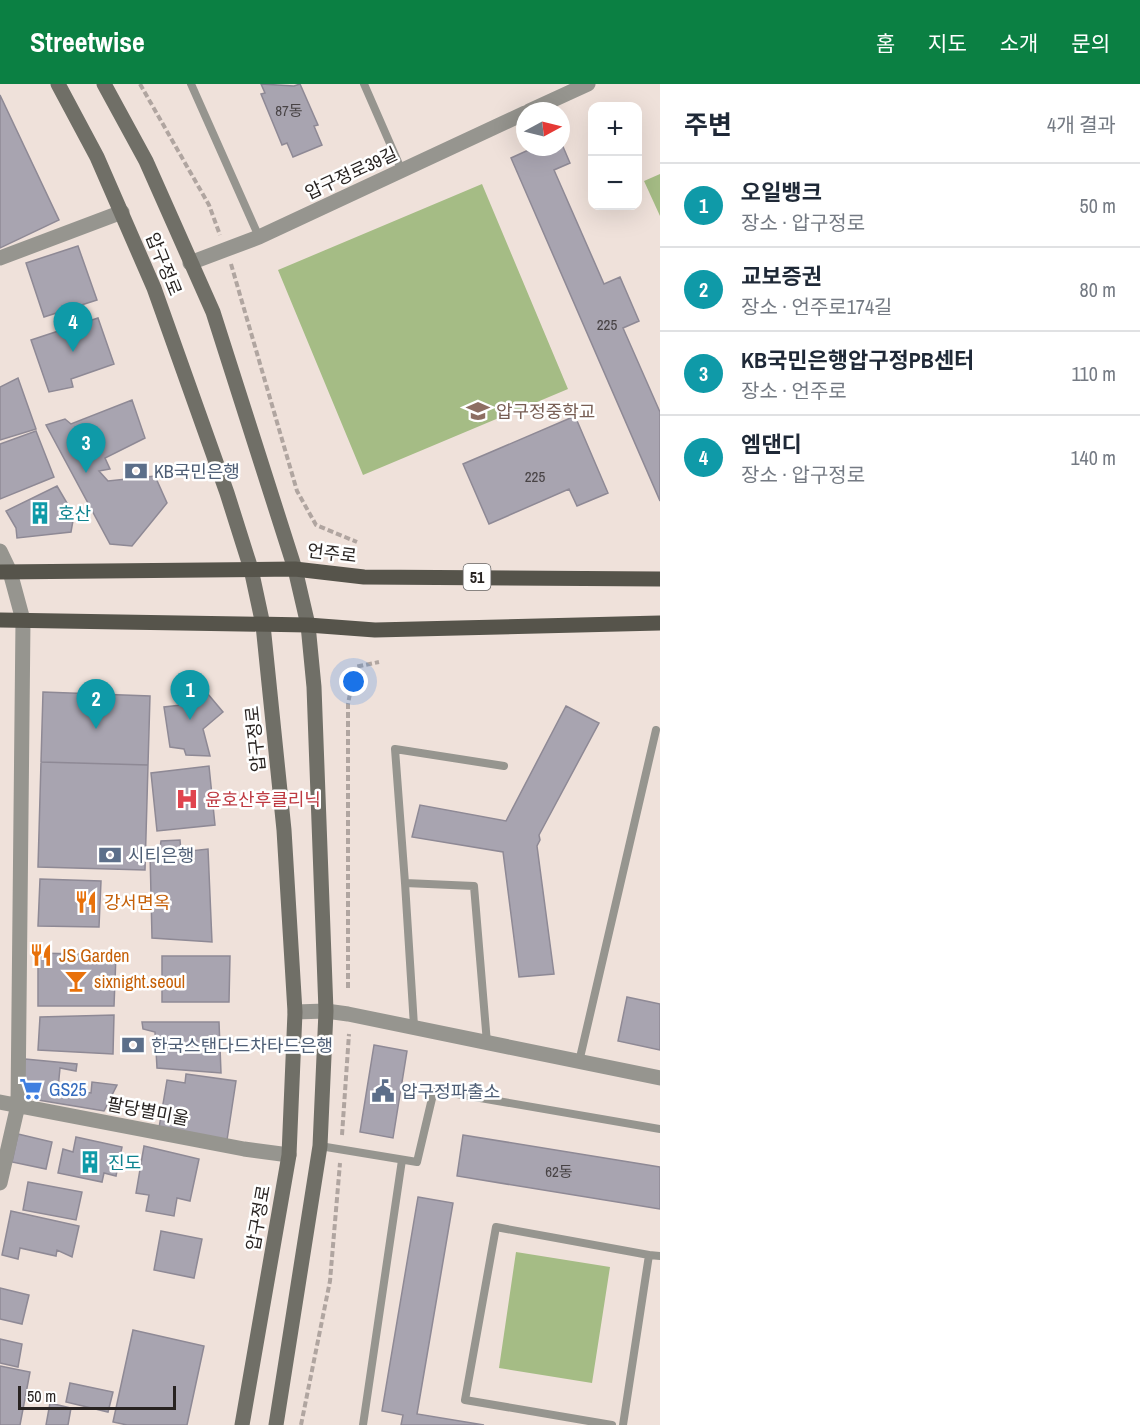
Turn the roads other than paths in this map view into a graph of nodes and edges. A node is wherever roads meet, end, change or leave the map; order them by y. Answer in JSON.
{"nodes":[{"id":1,"x":58,"y":84,"type":"edge"},
{"id":2,"x":104,"y":84,"type":"edge"},
{"id":3,"x":191,"y":84,"type":"edge"},
{"id":4,"x":364,"y":84,"type":"edge"},
{"id":5,"x":588,"y":84,"type":"edge"},
{"id":6,"x":563,"y":89,"type":"edge"},
{"id":7,"x":543,"y":102,"type":"edge"},
{"id":8,"x":516,"y":117,"type":"edge"},
{"id":9,"x":402,"y":171,"type":"junction"},
{"id":10,"x":122,"y":212,"type":"junction"},
{"id":11,"x":259,"y":237,"type":"junction"},
{"id":12,"x":0,"y":258,"type":"edge"},
{"id":13,"x":190,"y":263,"type":"junction"},
{"id":14,"x":0,"y":551,"type":"edge"},
{"id":15,"x":295,"y":568,"type":"junction"},
{"id":16,"x":251,"y":569,"type":"junction"},
{"id":17,"x":5,"y":572,"type":"edge"},
{"id":18,"x":660,"y":579,"type":"edge"},
{"id":19,"x":0,"y":620,"type":"edge"},
{"id":20,"x":23,"y":620,"type":"junction"},
{"id":21,"x":660,"y":623,"type":"edge"},
{"id":22,"x":308,"y":625,"type":"junction"},
{"id":23,"x":262,"y":626,"type":"junction"},
{"id":24,"x":656,"y":730,"type":"dead end"},
{"id":25,"x":504,"y":766,"type":"dead end"},
{"id":26,"x":405,"y":883,"type":"junction"},
{"id":27,"x":326,"y":1011,"type":"junction"},
{"id":28,"x":295,"y":1012,"type":"junction"},
{"id":29,"x":414,"y":1026,"type":"junction"},
{"id":30,"x":487,"y":1043,"type":"junction"},
{"id":31,"x":579,"y":1062,"type":"junction"},
{"id":32,"x":660,"y":1078,"type":"edge"},
{"id":33,"x":0,"y":1102,"type":"edge"},
{"id":34,"x":18,"y":1105,"type":"junction"},
{"id":35,"x":660,"y":1129,"type":"edge"},
{"id":36,"x":320,"y":1146,"type":"junction"},
{"id":37,"x":289,"y":1155,"type":"junction"},
{"id":38,"x":402,"y":1160,"type":"junction"},
{"id":39,"x":0,"y":1183,"type":"edge"},
{"id":40,"x":649,"y":1255,"type":"junction"},
{"id":41,"x":660,"y":1256,"type":"edge"},
{"id":42,"x":242,"y":1425,"type":"edge"},
{"id":43,"x":276,"y":1425,"type":"edge"},
{"id":44,"x":363,"y":1425,"type":"edge"},
{"id":45,"x":612,"y":1425,"type":"edge"},
{"id":46,"x":623,"y":1425,"type":"edge"}],
"edges":[{"from":1,"to":10,"type":"main road","name":"압구정로"},
{"from":2,"to":13,"type":"main road","name":"압구정로"},
{"from":3,"to":11,"type":"lane"},
{"from":4,"to":9,"type":"lane"},
{"from":5,"to":6,"type":"street","name":"압구정로39길"},
{"from":6,"to":7,"type":"street","name":"압구정로39길"},
{"from":8,"to":9,"type":"street","name":"압구정로39길"},
{"from":9,"to":11,"type":"street","name":"압구정로39길"},
{"from":10,"to":12,"type":"street"},
{"from":10,"to":16,"type":"main road","name":"압구정로"},
{"from":11,"to":13,"type":"street","name":"압구정로39길"},
{"from":13,"to":15,"type":"main road","name":"압구정로"},
{"from":14,"to":17,"type":"street"},
{"from":15,"to":16,"type":"main road","name":"언주로","number":"51"},
{"from":15,"to":18,"type":"main road","name":"언주로","number":"51"},
{"from":15,"to":22,"type":"main road","name":"압구정로"},
{"from":16,"to":17,"type":"main road","name":"언주로","number":"51"},
{"from":16,"to":23,"type":"main road","name":"압구정로"},
{"from":17,"to":20,"type":"street"},
{"from":19,"to":20,"type":"main road"},
{"from":20,"to":23,"type":"main road"},
{"from":20,"to":34,"type":"street"},
{"from":21,"to":22,"type":"main road"},
{"from":22,"to":23,"type":"main road"},
{"from":22,"to":27,"type":"main road","name":"압구정로"},
{"from":23,"to":28,"type":"main road","name":"압구정로"},
{"from":24,"to":31,"type":"lane"},
{"from":25,"to":26,"type":"lane"},
{"from":26,"to":29,"type":"lane"},
{"from":26,"to":30,"type":"lane"},
{"from":27,"to":28,"type":"street"},
{"from":27,"to":29,"type":"street"},
{"from":27,"to":36,"type":"main road","name":"압구정로"},
{"from":28,"to":37,"type":"main road","name":"압구정로"},
{"from":29,"to":30,"type":"street"},
{"from":30,"to":31,"type":"street"},
{"from":31,"to":32,"type":"street"},
{"from":33,"to":34,"type":"street","name":"팔당별미울"},
{"from":34,"to":37,"type":"street","name":"팔당별미울"},
{"from":34,"to":39,"type":"street"},
{"from":35,"to":38,"type":"lane"},
{"from":36,"to":38,"type":"lane"},
{"from":36,"to":43,"type":"main road","name":"압구정로"},
{"from":37,"to":42,"type":"main road","name":"압구정로"},
{"from":38,"to":44,"type":"lane"},
{"from":40,"to":41,"type":"lane"},
{"from":40,"to":45,"type":"lane"},
{"from":40,"to":46,"type":"lane"}]}
